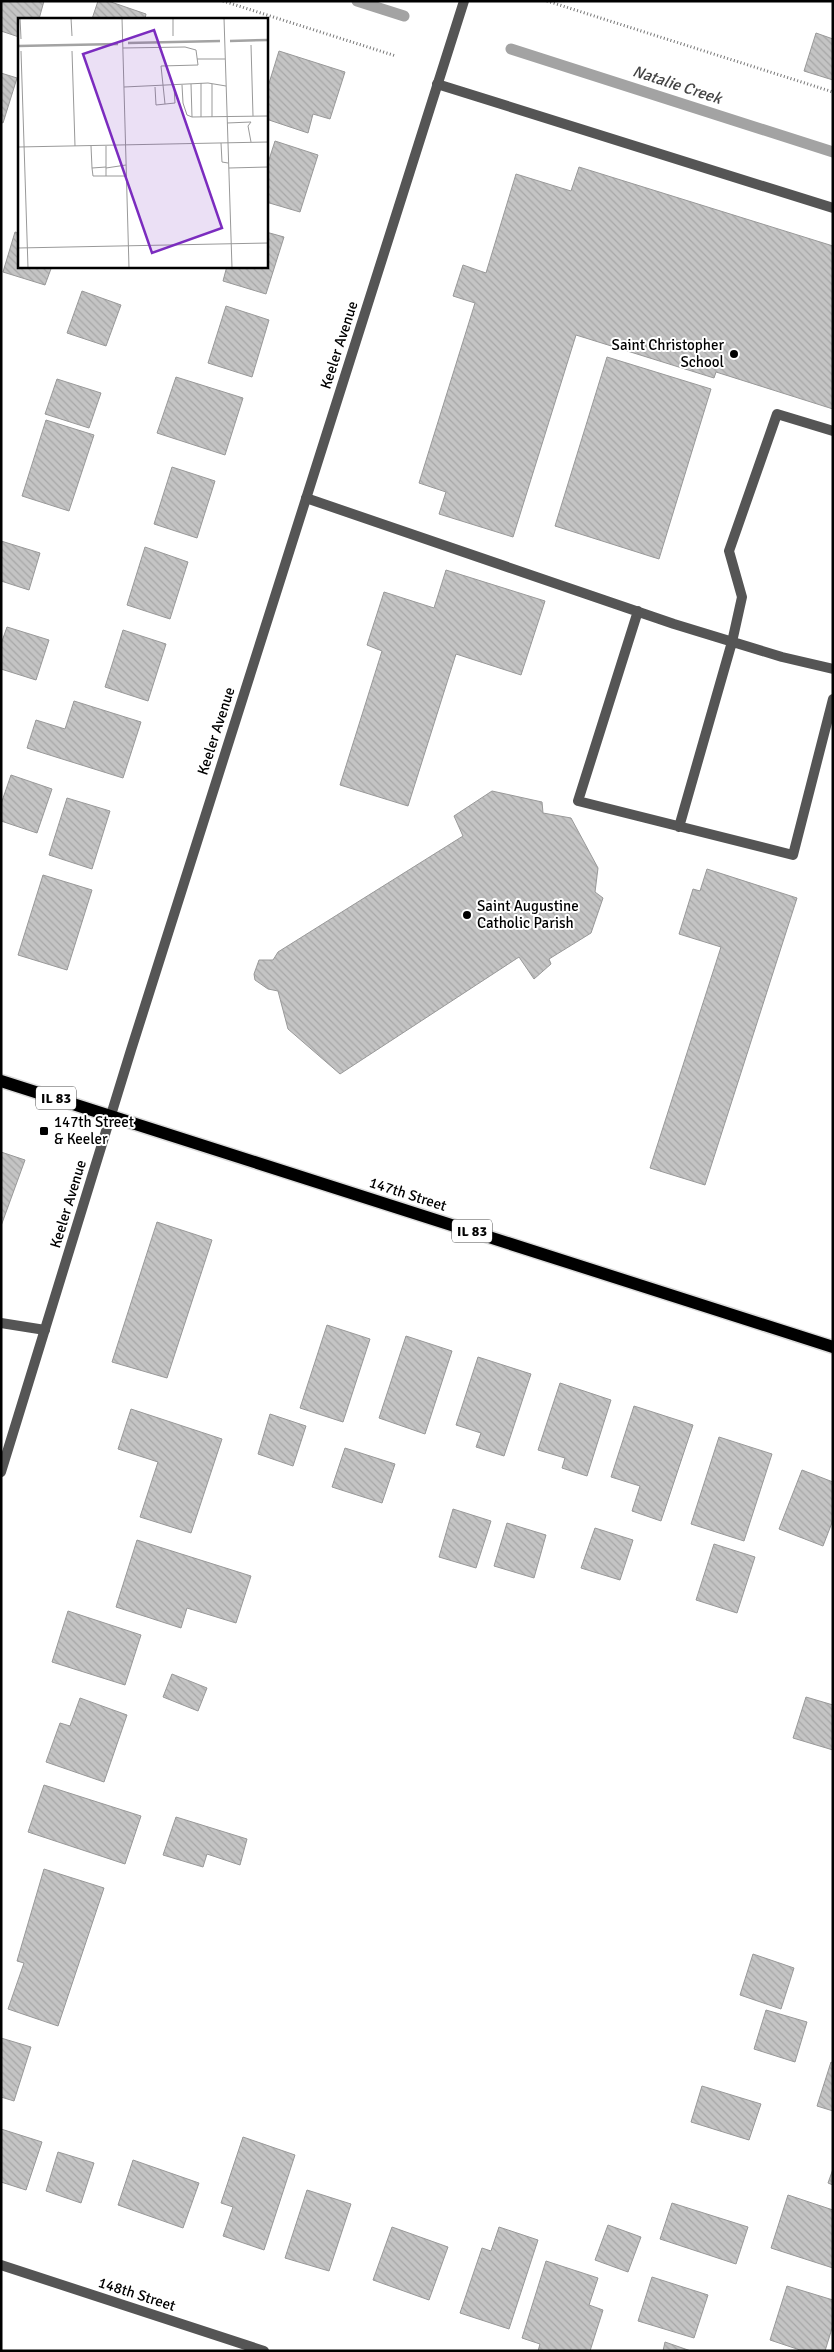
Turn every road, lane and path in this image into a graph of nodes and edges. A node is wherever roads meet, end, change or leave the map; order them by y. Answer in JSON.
{"nodes":[{"id":1,"x":223,"y":1,"type":"edge"},
{"id":2,"x":464,"y":1,"type":"edge"},
{"id":3,"x":547,"y":1,"type":"edge"},
{"id":4,"x":396,"y":56,"type":"dead end"},
{"id":5,"x":437,"y":84,"type":"junction"},
{"id":6,"x":833,"y":92,"type":"edge"},
{"id":7,"x":833,"y":208,"type":"edge"},
{"id":8,"x":833,"y":431,"type":"edge"},
{"id":9,"x":306,"y":498,"type":"junction"},
{"id":10,"x":638,"y":611,"type":"junction"},
{"id":11,"x":732,"y":642,"type":"junction"},
{"id":12,"x":833,"y":669,"type":"edge"},
{"id":13,"x":833,"y":698,"type":"edge"},
{"id":14,"x":679,"y":827,"type":"junction"},
{"id":15,"x":1,"y":1081,"type":"edge"},
{"id":16,"x":111,"y":1116,"type":"junction"},
{"id":17,"x":1,"y":1323,"type":"edge"},
{"id":18,"x":45,"y":1330,"type":"junction"},
{"id":19,"x":833,"y":1347,"type":"edge"},
{"id":20,"x":4,"y":1450,"type":"edge"},
{"id":21,"x":1,"y":1472,"type":"edge"},
{"id":22,"x":1,"y":2265,"type":"edge"},
{"id":23,"x":264,"y":2351,"type":"edge"}],
"edges":[{"from":1,"to":4,"type":"path"},
{"from":2,"to":5,"type":"street","name":"Keeler Avenue"},
{"from":3,"to":6,"type":"path"},
{"from":5,"to":7,"type":"street"},
{"from":5,"to":9,"type":"street","name":"Keeler Avenue"},
{"from":8,"to":11,"type":"street"},
{"from":9,"to":10,"type":"street"},
{"from":9,"to":16,"type":"street","name":"Keeler Avenue"},
{"from":10,"to":11,"type":"street"},
{"from":10,"to":14,"type":"street"},
{"from":11,"to":12,"type":"street"},
{"from":11,"to":14,"type":"street"},
{"from":13,"to":14,"type":"street"},
{"from":15,"to":16,"type":"main road","name":"147th Street","number":"IL 83"},
{"from":16,"to":18,"type":"street","name":"Keeler Avenue"},
{"from":16,"to":19,"type":"main road","name":"147th Street","number":"IL 83"},
{"from":17,"to":18,"type":"street"},
{"from":18,"to":20,"type":"street","name":"Keeler Avenue"},
{"from":20,"to":21,"type":"street","name":"Keeler Avenue"},
{"from":22,"to":23,"type":"street","name":"148th Street"}]}
